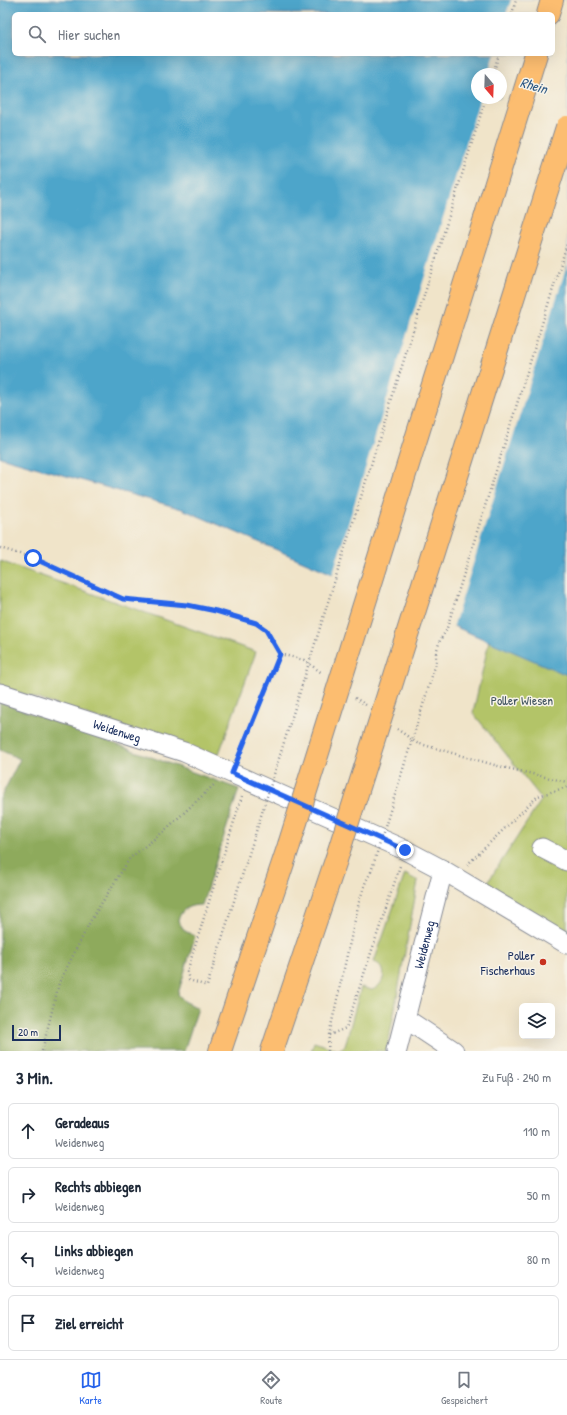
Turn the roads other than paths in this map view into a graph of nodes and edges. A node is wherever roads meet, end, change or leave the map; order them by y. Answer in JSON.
{"nodes":[{"id":1,"x":552,"y":0,"type":"edge"},
{"id":2,"x":549,"y":12,"type":"edge"},
{"id":3,"x":535,"y":56,"type":"edge"},
{"id":4,"x":567,"y":127,"type":"edge"},
{"id":5,"x":0,"y":693,"type":"edge"},
{"id":6,"x":542,"y":848,"type":"dead end"},
{"id":7,"x":567,"y":861,"type":"edge"},
{"id":8,"x":449,"y":874,"type":"junction"},
{"id":9,"x":567,"y":944,"type":"edge"},
{"id":10,"x":406,"y":1018,"type":"junction"},
{"id":11,"x":397,"y":1050,"type":"edge"},
{"id":12,"x":220,"y":1051,"type":"edge"},
{"id":13,"x":272,"y":1051,"type":"edge"},
{"id":14,"x":454,"y":1051,"type":"edge"}],
"edges":[{"from":1,"to":2,"type":"highway"},
{"from":3,"to":12,"type":"highway","bridge":true},
{"from":4,"to":13,"type":"highway","bridge":true},
{"from":5,"to":8,"type":"street","name":"Weidenweg"},
{"from":6,"to":7,"type":"street"},
{"from":8,"to":9,"type":"street","name":"Weidenweg"},
{"from":8,"to":10,"type":"street","name":"Weidenweg"},
{"from":10,"to":11,"type":"street","name":"Weidenweg"},
{"from":10,"to":14,"type":"street"}]}
